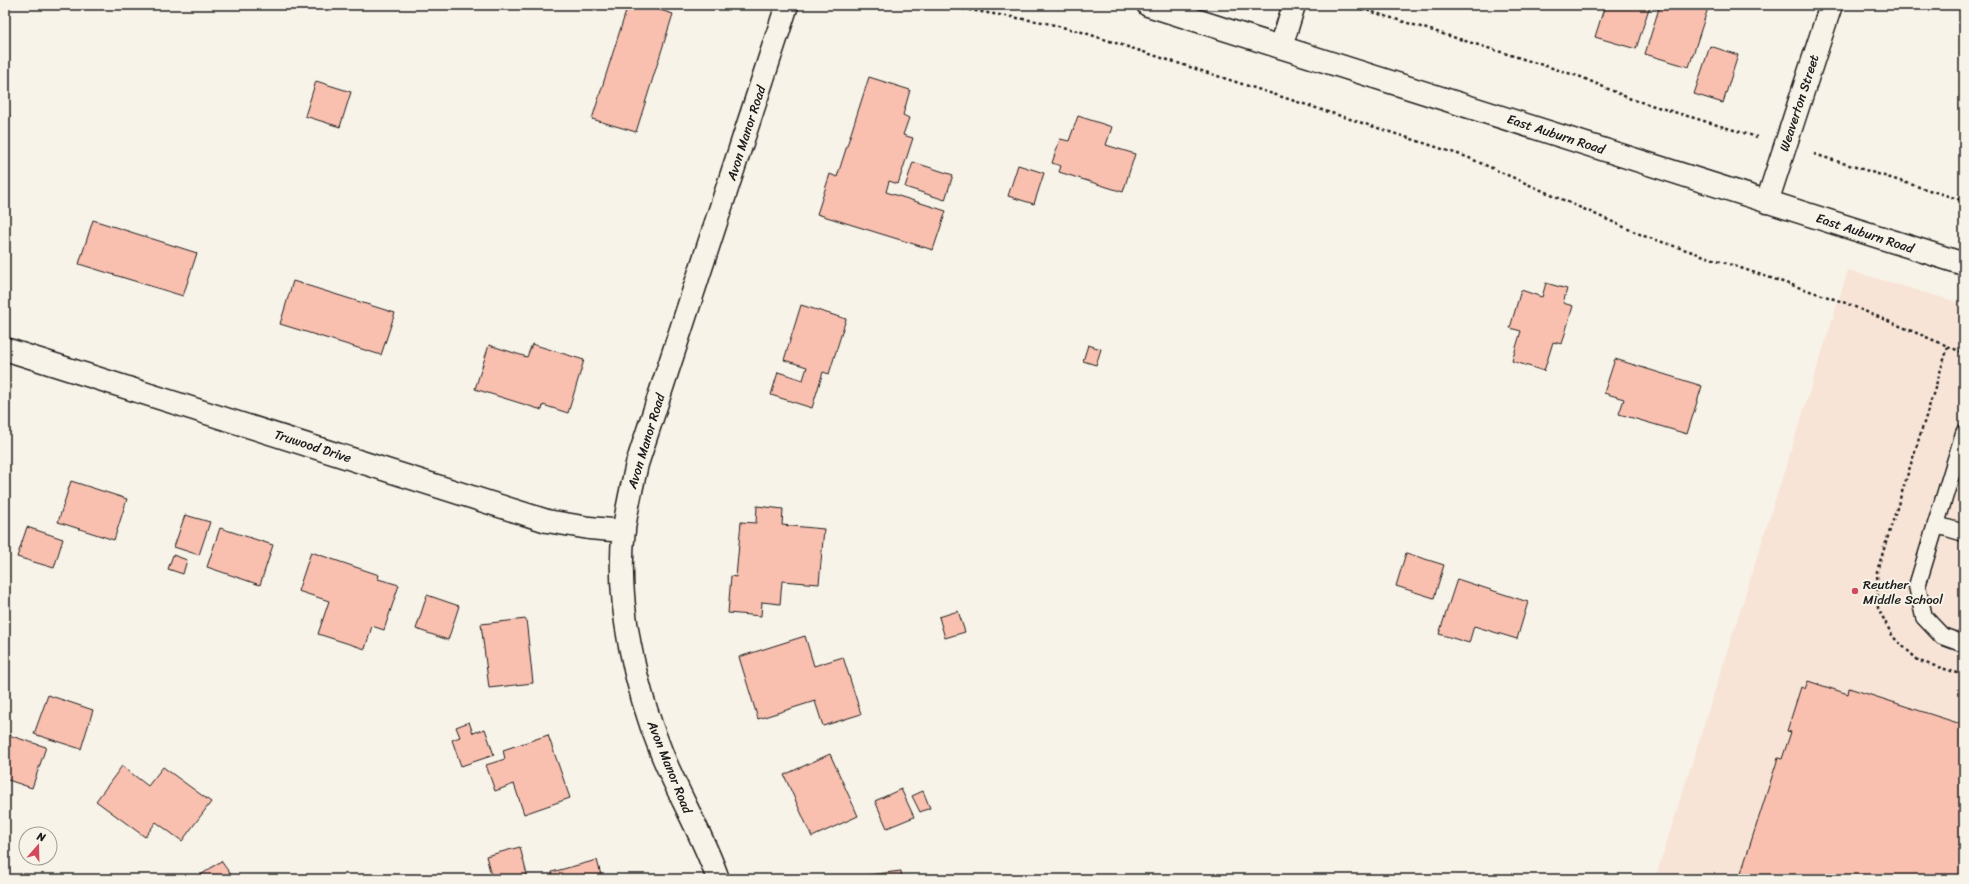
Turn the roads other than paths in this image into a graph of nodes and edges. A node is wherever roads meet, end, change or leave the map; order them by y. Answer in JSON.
{"nodes":[{"id":1,"x":787,"y":5,"type":"edge"},
{"id":2,"x":1148,"y":5,"type":"edge"},
{"id":3,"x":1294,"y":5,"type":"edge"},
{"id":4,"x":1831,"y":5,"type":"edge"},
{"id":5,"x":1281,"y":47,"type":"junction"},
{"id":6,"x":1767,"y":202,"type":"junction"},
{"id":7,"x":1964,"y":264,"type":"edge"},
{"id":8,"x":5,"y":348,"type":"edge"},
{"id":9,"x":1964,"y":432,"type":"edge"},
{"id":10,"x":1937,"y":525,"type":"junction"},
{"id":11,"x":624,"y":531,"type":"junction"},
{"id":12,"x":1964,"y":533,"type":"edge"},
{"id":13,"x":1964,"y":644,"type":"edge"},
{"id":14,"x":718,"y":879,"type":"edge"}],
"edges":[{"from":1,"to":11,"type":"street","name":"Avon Manor Road"},
{"from":2,"to":5,"type":"street","name":"East Auburn Road"},
{"from":3,"to":5,"type":"street"},
{"from":4,"to":6,"type":"street","name":"Weaverton Street"},
{"from":5,"to":6,"type":"street","name":"East Auburn Road"},
{"from":6,"to":7,"type":"street","name":"East Auburn Road"},
{"from":8,"to":11,"type":"street","name":"Truwood Drive"},
{"from":9,"to":10,"type":"lane"},
{"from":10,"to":12,"type":"lane"},
{"from":10,"to":13,"type":"lane"},
{"from":11,"to":14,"type":"street","name":"Avon Manor Road"}]}
